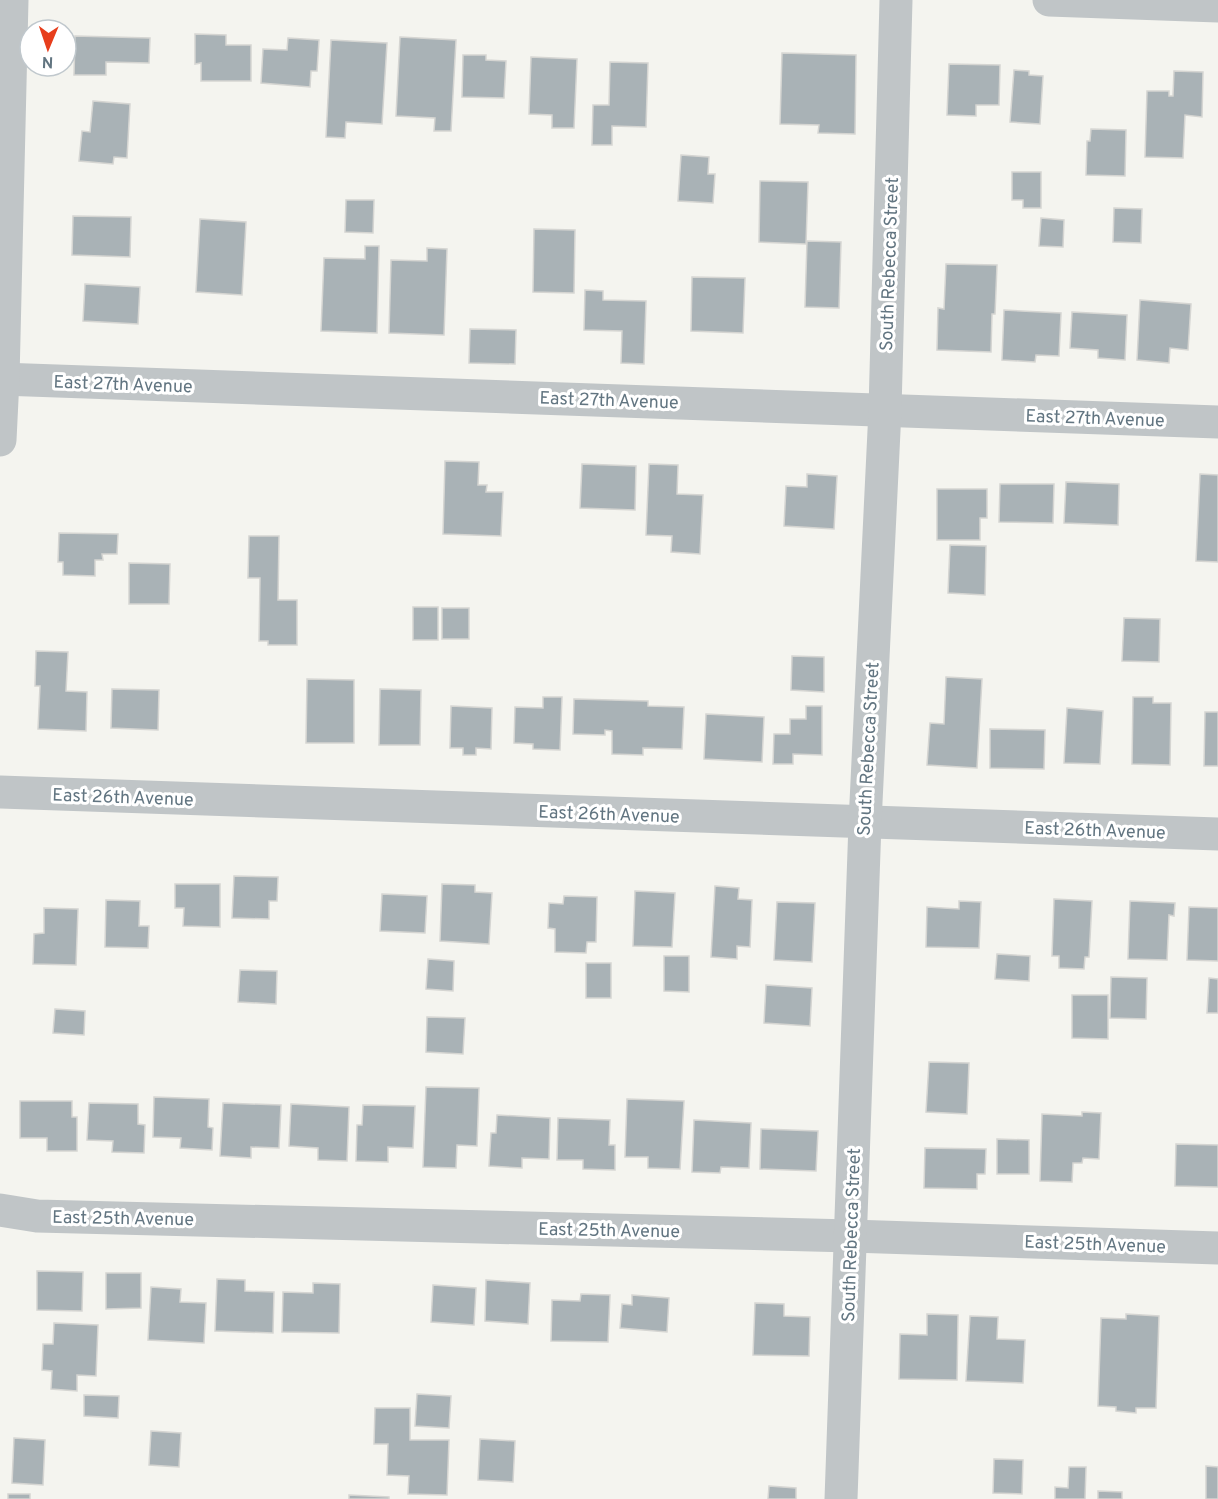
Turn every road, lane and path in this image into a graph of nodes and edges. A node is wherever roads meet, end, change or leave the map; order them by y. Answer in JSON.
{"nodes":[{"id":1,"x":12,"y":0,"type":"edge"},
{"id":2,"x":896,"y":0,"type":"edge"},
{"id":3,"x":1049,"y":0,"type":"edge"},
{"id":4,"x":1218,"y":6,"type":"edge"},
{"id":5,"x":2,"y":379,"type":"edge"},
{"id":6,"x":885,"y":410,"type":"junction"},
{"id":7,"x":1218,"y":422,"type":"edge"},
{"id":8,"x":0,"y":440,"type":"edge"},
{"id":9,"x":0,"y":792,"type":"edge"},
{"id":10,"x":865,"y":823,"type":"junction"},
{"id":11,"x":1218,"y":834,"type":"edge"},
{"id":12,"x":0,"y":1210,"type":"edge"},
{"id":13,"x":851,"y":1236,"type":"junction"},
{"id":14,"x":1218,"y":1248,"type":"edge"},
{"id":15,"x":841,"y":1499,"type":"edge"}],
"edges":[{"from":1,"to":5,"type":"street"},
{"from":2,"to":6,"type":"street","name":"South Rebecca Street"},
{"from":3,"to":4,"type":"street"},
{"from":5,"to":6,"type":"street","name":"East 27th Avenue"},
{"from":5,"to":8,"type":"street"},
{"from":6,"to":7,"type":"street","name":"East 27th Avenue"},
{"from":6,"to":10,"type":"street","name":"South Rebecca Street"},
{"from":9,"to":10,"type":"street","name":"East 26th Avenue"},
{"from":10,"to":11,"type":"street","name":"East 26th Avenue"},
{"from":10,"to":13,"type":"street","name":"South Rebecca Street"},
{"from":12,"to":13,"type":"street","name":"East 25th Avenue"},
{"from":13,"to":14,"type":"street","name":"East 25th Avenue"},
{"from":13,"to":15,"type":"street","name":"South Rebecca Street"}]}
